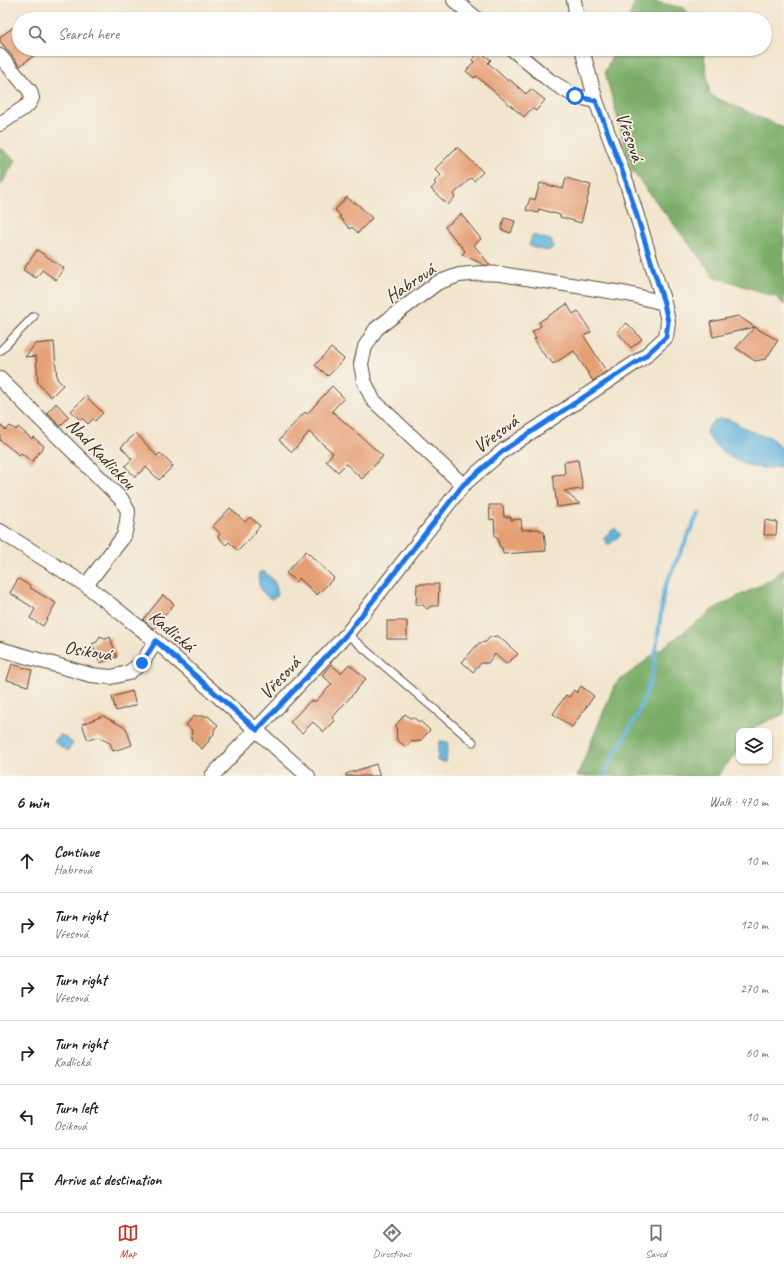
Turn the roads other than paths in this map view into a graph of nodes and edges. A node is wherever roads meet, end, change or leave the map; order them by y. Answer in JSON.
{"nodes":[{"id":1,"x":454,"y":0,"type":"edge"},
{"id":2,"x":574,"y":0,"type":"edge"},
{"id":3,"x":469,"y":12,"type":"edge"},
{"id":4,"x":577,"y":12,"type":"edge"},
{"id":5,"x":0,"y":56,"type":"edge"},
{"id":6,"x":520,"y":56,"type":"edge"},
{"id":7,"x":584,"y":56,"type":"edge"},
{"id":8,"x":596,"y":101,"type":"junction"},
{"id":9,"x":0,"y":124,"type":"edge"},
{"id":10,"x":664,"y":303,"type":"junction"},
{"id":11,"x":34,"y":316,"type":"dead end"},
{"id":12,"x":0,"y":351,"type":"edge"},
{"id":13,"x":0,"y":379,"type":"edge"},
{"id":14,"x":463,"y":485,"type":"junction"},
{"id":15,"x":0,"y":531,"type":"edge"},
{"id":16,"x":86,"y":585,"type":"junction"},
{"id":17,"x":347,"y":634,"type":"junction"},
{"id":18,"x":156,"y":641,"type":"junction"},
{"id":19,"x":0,"y":649,"type":"edge"},
{"id":20,"x":257,"y":730,"type":"junction"},
{"id":21,"x":473,"y":742,"type":"dead end"},
{"id":22,"x":299,"y":771,"type":"edge"},
{"id":23,"x":212,"y":776,"type":"edge"},
{"id":24,"x":308,"y":776,"type":"edge"}],
"edges":[{"from":1,"to":3,"type":"street"},
{"from":2,"to":4,"type":"street"},
{"from":5,"to":9,"type":"street"},
{"from":6,"to":8,"type":"street"},
{"from":7,"to":8,"type":"street","name":"Vřesová"},
{"from":8,"to":10,"type":"street","name":"Vřesová"},
{"from":10,"to":14,"type":"street","name":"Vřesová"},
{"from":10,"to":14,"type":"street","name":"Habrová"},
{"from":11,"to":12,"type":"lane"},
{"from":13,"to":16,"type":"street","name":"Nad Kadlickou"},
{"from":14,"to":17,"type":"street","name":"Vřesová"},
{"from":15,"to":16,"type":"street","name":"Kadlická"},
{"from":16,"to":18,"type":"street","name":"Kadlická"},
{"from":17,"to":20,"type":"street","name":"Vřesová"},
{"from":17,"to":21,"type":"lane"},
{"from":18,"to":19,"type":"street","name":"Osiková"},
{"from":18,"to":20,"type":"street","name":"Kadlická"},
{"from":20,"to":22,"type":"street","name":"Kadlická"},
{"from":20,"to":23,"type":"street","name":"Vřesová"},
{"from":22,"to":24,"type":"street","name":"Kadlická"}]}
